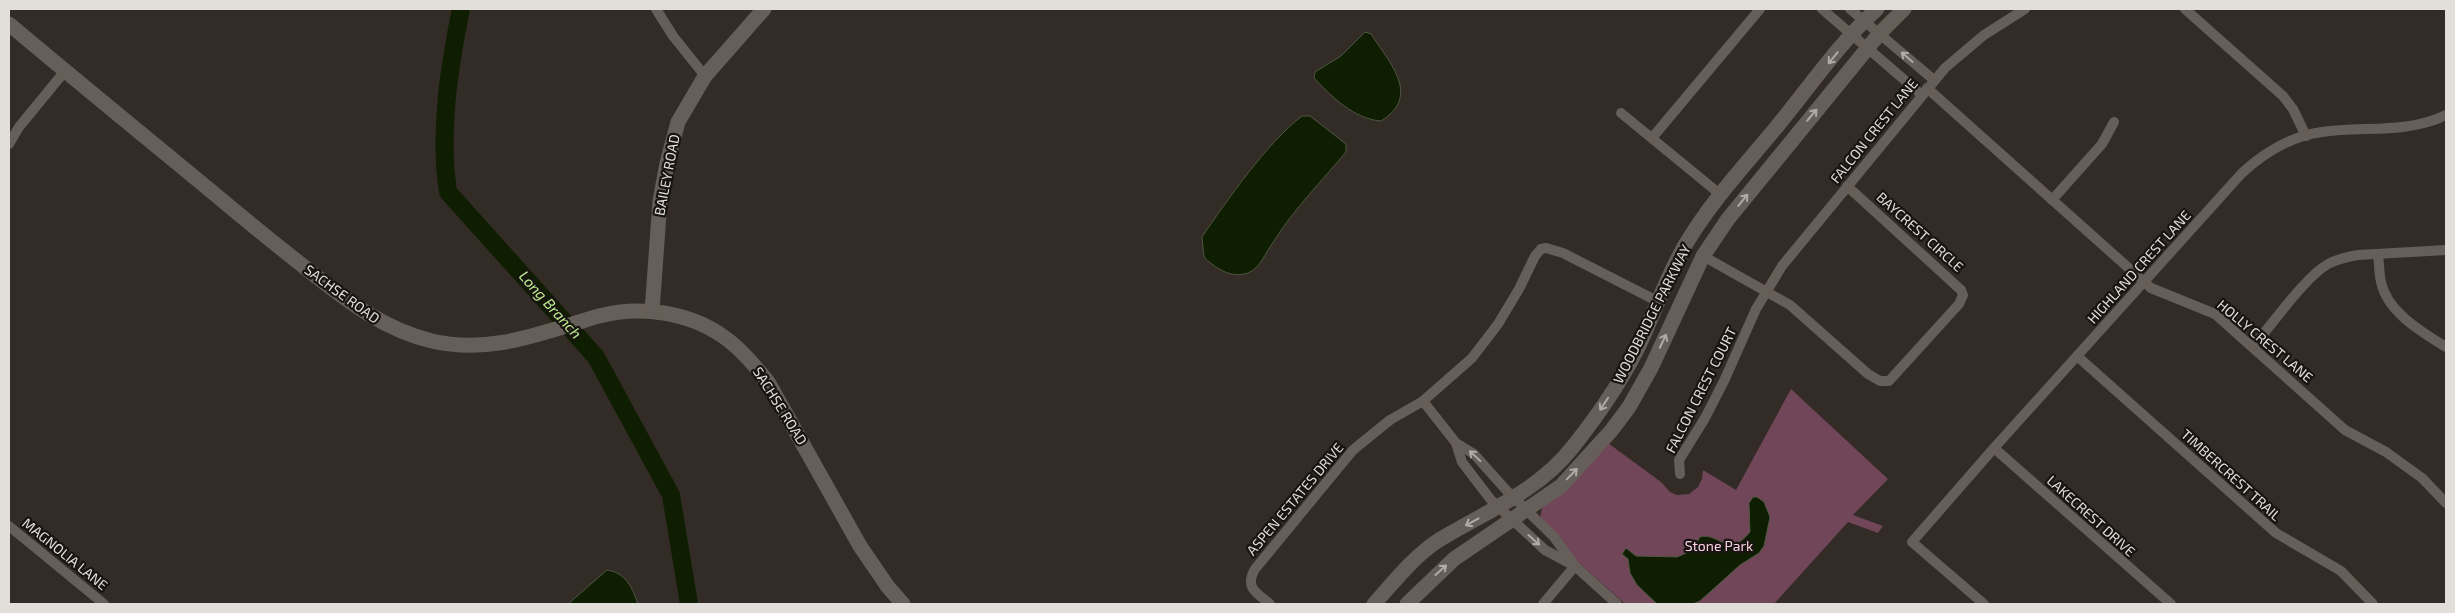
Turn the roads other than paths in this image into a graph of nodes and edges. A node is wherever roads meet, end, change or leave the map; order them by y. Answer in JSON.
{"nodes":[{"id":1,"x":656,"y":9,"type":"edge"},
{"id":2,"x":764,"y":9,"type":"edge"},
{"id":3,"x":1760,"y":9,"type":"edge"},
{"id":4,"x":1822,"y":9,"type":"edge"},
{"id":5,"x":1850,"y":9,"type":"edge"},
{"id":6,"x":1877,"y":9,"type":"edge"},
{"id":7,"x":1904,"y":9,"type":"edge"},
{"id":8,"x":2025,"y":9,"type":"edge"},
{"id":9,"x":2185,"y":9,"type":"edge"},
{"id":10,"x":1864,"y":20,"type":"junction"},
{"id":11,"x":9,"y":24,"type":"edge"},
{"id":12,"x":1880,"y":33,"type":"junction"},
{"id":13,"x":1853,"y":34,"type":"junction"},
{"id":14,"x":1868,"y":48,"type":"junction"},
{"id":15,"x":65,"y":71,"type":"junction"},
{"id":16,"x":705,"y":76,"type":"junction"},
{"id":17,"x":1928,"y":88,"type":"junction"},
{"id":18,"x":1622,"y":113,"type":"dead end"},
{"id":19,"x":2446,"y":116,"type":"edge"},
{"id":20,"x":2114,"y":122,"type":"dead end"},
{"id":21,"x":2306,"y":136,"type":"junction"},
{"id":22,"x":1652,"y":138,"type":"junction"},
{"id":23,"x":9,"y":144,"type":"edge"},
{"id":24,"x":1848,"y":186,"type":"junction"},
{"id":25,"x":1722,"y":195,"type":"junction"},
{"id":26,"x":2052,"y":200,"type":"junction"},
{"id":27,"x":2446,"y":250,"type":"edge"},
{"id":28,"x":2378,"y":254,"type":"junction"},
{"id":29,"x":1703,"y":256,"type":"junction"},
{"id":30,"x":2144,"y":282,"type":"junction"},
{"id":31,"x":1766,"y":292,"type":"junction"},
{"id":32,"x":1657,"y":301,"type":"junction"},
{"id":33,"x":652,"y":310,"type":"junction"},
{"id":34,"x":2253,"y":346,"type":"junction"},
{"id":35,"x":2446,"y":347,"type":"edge"},
{"id":36,"x":2077,"y":356,"type":"junction"},
{"id":37,"x":1423,"y":401,"type":"junction"},
{"id":38,"x":1456,"y":443,"type":"junction"},
{"id":39,"x":1994,"y":448,"type":"junction"},
{"id":40,"x":1680,"y":474,"type":"dead end"},
{"id":41,"x":1514,"y":498,"type":"junction"},
{"id":42,"x":2446,"y":503,"type":"edge"},
{"id":43,"x":1498,"y":507,"type":"junction"},
{"id":44,"x":1527,"y":510,"type":"junction"},
{"id":45,"x":1512,"y":520,"type":"junction"},
{"id":46,"x":9,"y":526,"type":"edge"},
{"id":47,"x":1575,"y":566,"type":"junction"},
{"id":48,"x":104,"y":604,"type":"edge"},
{"id":49,"x":903,"y":604,"type":"edge"},
{"id":50,"x":1270,"y":604,"type":"edge"},
{"id":51,"x":1374,"y":604,"type":"edge"},
{"id":52,"x":1406,"y":604,"type":"edge"},
{"id":53,"x":1543,"y":604,"type":"edge"},
{"id":54,"x":1617,"y":604,"type":"edge"},
{"id":55,"x":1984,"y":604,"type":"edge"},
{"id":56,"x":2171,"y":604,"type":"edge"},
{"id":57,"x":2373,"y":604,"type":"edge"}],
"edges":[{"from":1,"to":16,"type":"street"},
{"from":2,"to":16,"type":"main road","name":"BAILEY ROAD"},
{"from":3,"to":22,"type":"street"},
{"from":4,"to":13,"type":"street","name":"HOLLY CREST LANE"},
{"from":5,"to":10,"type":"street","name":"HOLLY CREST LANE"},
{"from":6,"to":10,"type":"main road","name":"WOODBRIDGE PARKWAY"},
{"from":7,"to":12,"type":"main road","name":"WOODBRIDGE PARKWAY"},
{"from":8,"to":17,"type":"street","name":"FALCON CREST LANE"},
{"from":9,"to":21,"type":"street"},
{"from":10,"to":12,"type":"street","name":"HOLLY CREST LANE"},
{"from":10,"to":13,"type":"main road","name":"WOODBRIDGE PARKWAY"},
{"from":11,"to":15,"type":"main road","name":"SACHSE ROAD"},
{"from":12,"to":14,"type":"main road","name":"WOODBRIDGE PARKWAY"},
{"from":17,"to":12,"type":"street","name":"HOLLY CREST LANE","one_way":true},
{"from":13,"to":14,"type":"street","name":"HOLLY CREST LANE"},
{"from":13,"to":25,"type":"main road","name":"WOODBRIDGE PARKWAY","one_way":true},
{"from":14,"to":17,"type":"street","name":"HOLLY CREST LANE"},
{"from":29,"to":14,"type":"main road","name":"WOODBRIDGE PARKWAY","one_way":true},
{"from":15,"to":23,"type":"street"},
{"from":15,"to":33,"type":"main road","name":"SACHSE ROAD"},
{"from":16,"to":33,"type":"main road","name":"BAILEY ROAD"},
{"from":17,"to":24,"type":"street","name":"FALCON CREST LANE"},
{"from":17,"to":26,"type":"street","name":"HOLLY CREST LANE"},
{"from":18,"to":22,"type":"street"},
{"from":19,"to":21,"type":"street","name":"HIGHLAND CREST LANE"},
{"from":20,"to":26,"type":"street"},
{"from":21,"to":30,"type":"street","name":"HIGHLAND CREST LANE"},
{"from":22,"to":25,"type":"street"},
{"from":24,"to":31,"type":"street","name":"FALCON CREST LANE"},
{"from":24,"to":31,"type":"street","name":"BAYCREST CIRCLE"},
{"from":25,"to":32,"type":"main road","name":"WOODBRIDGE PARKWAY"},
{"from":26,"to":30,"type":"street","name":"HOLLY CREST LANE"},
{"from":27,"to":28,"type":"street"},
{"from":28,"to":34,"type":"street"},
{"from":28,"to":35,"type":"street"},
{"from":29,"to":31,"type":"street","name":"BAYCREST CIRCLE"},
{"from":44,"to":29,"type":"main road","name":"WOODBRIDGE PARKWAY","one_way":true},
{"from":30,"to":34,"type":"street","name":"HOLLY CREST LANE"},
{"from":30,"to":36,"type":"street","name":"HIGHLAND CREST LANE"},
{"from":31,"to":40,"type":"street","name":"FALCON CREST COURT"},
{"from":32,"to":37,"type":"street","name":"ASPEN ESTATES DRIVE"},
{"from":32,"to":41,"type":"main road","name":"WOODBRIDGE PARKWAY","one_way":true},
{"from":33,"to":49,"type":"main road","name":"SACHSE ROAD"},
{"from":34,"to":42,"type":"street","name":"HOLLY CREST LANE"},
{"from":36,"to":39,"type":"street","name":"HIGHLAND CREST LANE"},
{"from":36,"to":57,"type":"street","name":"TIMBERCREST TRAIL"},
{"from":37,"to":38,"type":"street"},
{"from":37,"to":50,"type":"street","name":"ASPEN ESTATES DRIVE"},
{"from":41,"to":38,"type":"street","one_way":true},
{"from":38,"to":43,"type":"street"},
{"from":39,"to":55,"type":"street","name":"HIGHLAND CREST LANE"},
{"from":39,"to":56,"type":"street","name":"LAKECREST DRIVE"},
{"from":41,"to":43,"type":"main road","name":"WOODBRIDGE PARKWAY"},
{"from":41,"to":44,"type":"street"},
{"from":43,"to":45,"type":"street"},
{"from":43,"to":51,"type":"main road","name":"WOODBRIDGE PARKWAY","one_way":true},
{"from":44,"to":45,"type":"main road","name":"WOODBRIDGE PARKWAY"},
{"from":44,"to":47,"type":"street"},
{"from":45,"to":47,"type":"street","one_way":true},
{"from":52,"to":45,"type":"main road","name":"WOODBRIDGE PARKWAY","one_way":true},
{"from":46,"to":48,"type":"street","name":"MAGNOLIA LANE"},
{"from":47,"to":53,"type":"street"},
{"from":47,"to":54,"type":"street"}]}
